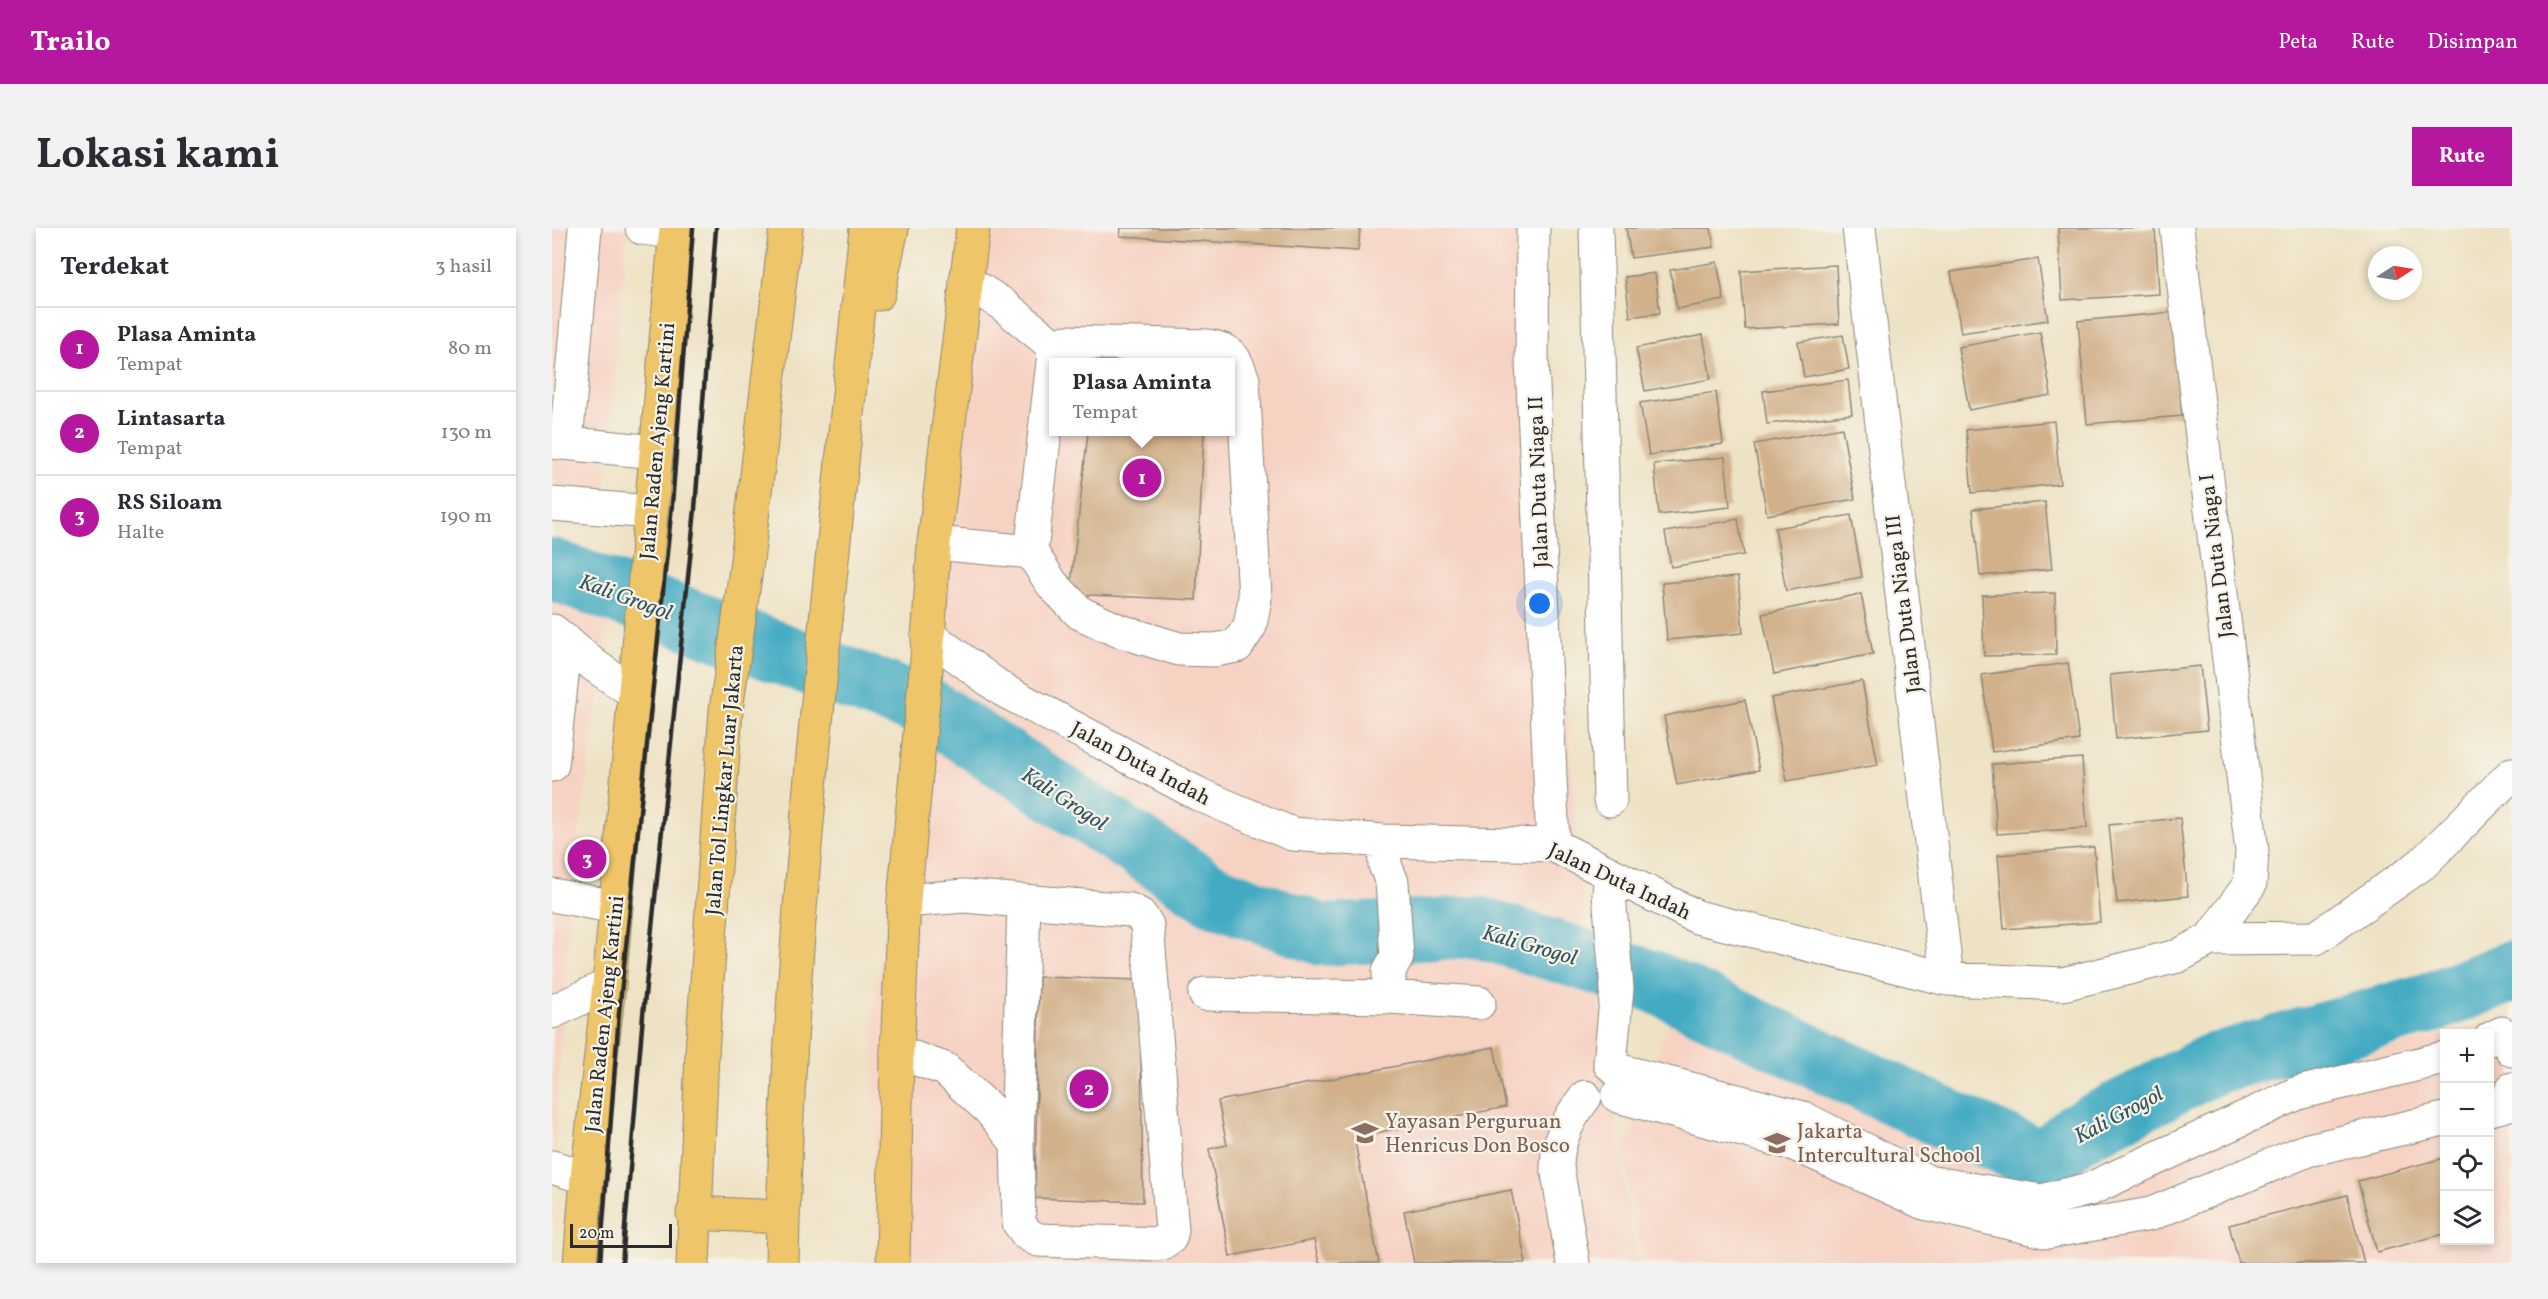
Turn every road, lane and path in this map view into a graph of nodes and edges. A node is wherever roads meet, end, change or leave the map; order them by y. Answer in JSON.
{"nodes":[{"id":1,"x":585,"y":228,"type":"edge"},
{"id":2,"x":642,"y":228,"type":"edge"},
{"id":3,"x":786,"y":228,"type":"edge"},
{"id":4,"x":866,"y":228,"type":"edge"},
{"id":5,"x":892,"y":228,"type":"edge"},
{"id":6,"x":973,"y":228,"type":"edge"},
{"id":7,"x":1533,"y":228,"type":"edge"},
{"id":8,"x":1596,"y":228,"type":"edge"},
{"id":9,"x":1859,"y":228,"type":"edge"},
{"id":10,"x":2177,"y":228,"type":"edge"},
{"id":11,"x":675,"y":230,"type":"edge"},
{"id":12,"x":966,"y":281,"type":"junction"},
{"id":13,"x":1056,"y":348,"type":"junction"},
{"id":14,"x":1055,"y":358,"type":"edge"},
{"id":15,"x":1234,"y":358,"type":"edge"},
{"id":16,"x":1235,"y":359,"type":"edge"},
{"id":17,"x":1049,"y":408,"type":"edge"},
{"id":18,"x":559,"y":443,"type":"edge"},
{"id":19,"x":845,"y":446,"type":"junction"},
{"id":20,"x":657,"y":452,"type":"junction"},
{"id":21,"x":552,"y":504,"type":"edge"},
{"id":22,"x":650,"y":521,"type":"junction"},
{"id":23,"x":934,"y":543,"type":"junction"},
{"id":24,"x":1032,"y":552,"type":"junction"},
{"id":25,"x":559,"y":636,"type":"edge"},
{"id":26,"x":927,"y":647,"type":"junction"},
{"id":27,"x":635,"y":693,"type":"junction"},
{"id":28,"x":552,"y":765,"type":"edge"},
{"id":29,"x":2512,"y":774,"type":"edge"},
{"id":30,"x":1610,"y":800,"type":"dead end"},
{"id":31,"x":1553,"y":844,"type":"junction"},
{"id":32,"x":1384,"y":867,"type":"junction"},
{"id":33,"x":1610,"y":884,"type":"junction"},
{"id":34,"x":2250,"y":884,"type":"joint"},
{"id":35,"x":552,"y":895,"type":"edge"},
{"id":36,"x":904,"y":901,"type":"junction"},
{"id":37,"x":1024,"y":901,"type":"junction"},
{"id":38,"x":616,"y":907,"type":"junction"},
{"id":39,"x":2210,"y":939,"type":"junction"},
{"id":40,"x":1389,"y":971,"type":"junction"},
{"id":41,"x":1947,"y":979,"type":"junction"},
{"id":42,"x":609,"y":985,"type":"junction"},
{"id":43,"x":1205,"y":994,"type":"dead end"},
{"id":44,"x":1479,"y":1003,"type":"dead end"},
{"id":45,"x":552,"y":1012,"type":"edge"},
{"id":46,"x":897,"y":1052,"type":"junction"},
{"id":47,"x":2440,"y":1059,"type":"edge"},
{"id":48,"x":1615,"y":1077,"type":"junction"},
{"id":49,"x":2512,"y":1089,"type":"edge"},
{"id":50,"x":2494,"y":1108,"type":"edge"},
{"id":51,"x":2440,"y":1120,"type":"edge"},
{"id":52,"x":1017,"y":1143,"type":"junction"},
{"id":53,"x":552,"y":1167,"type":"edge"},
{"id":54,"x":587,"y":1178,"type":"junction"},
{"id":55,"x":693,"y":1213,"type":"junction"},
{"id":56,"x":783,"y":1217,"type":"junction"},
{"id":57,"x":1038,"y":1251,"type":"edge"},
{"id":58,"x":580,"y":1263,"type":"edge"},
{"id":59,"x":693,"y":1263,"type":"edge"},
{"id":60,"x":782,"y":1263,"type":"edge"},
{"id":61,"x":893,"y":1263,"type":"edge"},
{"id":62,"x":1573,"y":1263,"type":"edge"}],
"edges":[{"from":1,"to":18,"type":"street"},
{"from":2,"to":11,"type":"street"},
{"from":3,"to":55,"type":"highway","name":"Jalan Tol Lingkar Luar Jakarta"},
{"from":4,"to":19,"type":"highway"},
{"from":5,"to":19,"type":"highway"},
{"from":6,"to":12,"type":"highway"},
{"from":7,"to":31,"type":"street","name":"Jalan Duta Niaga II"},
{"from":8,"to":30,"type":"street"},
{"from":9,"to":41,"type":"street","name":"Jalan Duta Niaga III"},
{"from":10,"to":34,"type":"street","name":"Jalan Duta Niaga I"},
{"from":11,"to":20,"type":"highway","name":"Jalan Raden Ajeng Kartini"},
{"from":12,"to":13,"type":"street"},
{"from":12,"to":23,"type":"highway"},
{"from":13,"to":14,"type":"street"},
{"from":13,"to":15,"type":"street"},
{"from":16,"to":24,"type":"street"},
{"from":17,"to":24,"type":"street"},
{"from":18,"to":20,"type":"street"},
{"from":19,"to":56,"type":"highway"},
{"from":20,"to":22,"type":"highway","name":"Jalan Raden Ajeng Kartini"},
{"from":21,"to":22,"type":"street"},
{"from":22,"to":27,"type":"highway","name":"Jalan Raden Ajeng Kartini"},
{"from":23,"to":24,"type":"street"},
{"from":23,"to":26,"type":"highway"},
{"from":25,"to":27,"type":"street"},
{"from":25,"to":28,"type":"street"},
{"from":26,"to":32,"type":"street","name":"Jalan Duta Indah"},
{"from":26,"to":36,"type":"highway"},
{"from":27,"to":38,"type":"highway","name":"Jalan Raden Ajeng Kartini"},
{"from":29,"to":39,"type":"street"},
{"from":31,"to":32,"type":"street","name":"Jalan Duta Indah"},
{"from":31,"to":33,"type":"street","name":"Jalan Duta Indah"},
{"from":32,"to":40,"type":"street"},
{"from":33,"to":41,"type":"street","name":"Jalan Duta Indah"},
{"from":33,"to":48,"type":"street"},
{"from":34,"to":39,"type":"street","name":"Jalan Duta Indah"},
{"from":35,"to":38,"type":"street"},
{"from":36,"to":37,"type":"street"},
{"from":36,"to":46,"type":"highway"},
{"from":37,"to":52,"type":"street"},
{"from":37,"to":57,"type":"street"},
{"from":38,"to":42,"type":"highway","name":"Jalan Raden Ajeng Kartini"},
{"from":39,"to":41,"type":"street","name":"Jalan Duta Indah"},
{"from":40,"to":43,"type":"street"},
{"from":40,"to":44,"type":"street"},
{"from":42,"to":45,"type":"street"},
{"from":42,"to":54,"type":"highway","name":"Jalan Raden Ajeng Kartini"},
{"from":46,"to":52,"type":"street"},
{"from":46,"to":61,"type":"highway"},
{"from":47,"to":48,"type":"street"},
{"from":48,"to":51,"type":"street"},
{"from":48,"to":62,"type":"street"},
{"from":49,"to":50,"type":"street"},
{"from":52,"to":57,"type":"street"},
{"from":53,"to":54,"type":"street"},
{"from":54,"to":58,"type":"highway","name":"Jalan Raden Ajeng Kartini"},
{"from":55,"to":56,"type":"highway"},
{"from":55,"to":59,"type":"highway","name":"Jalan Tol Lingkar Luar Jakarta"},
{"from":56,"to":60,"type":"highway"}]}
